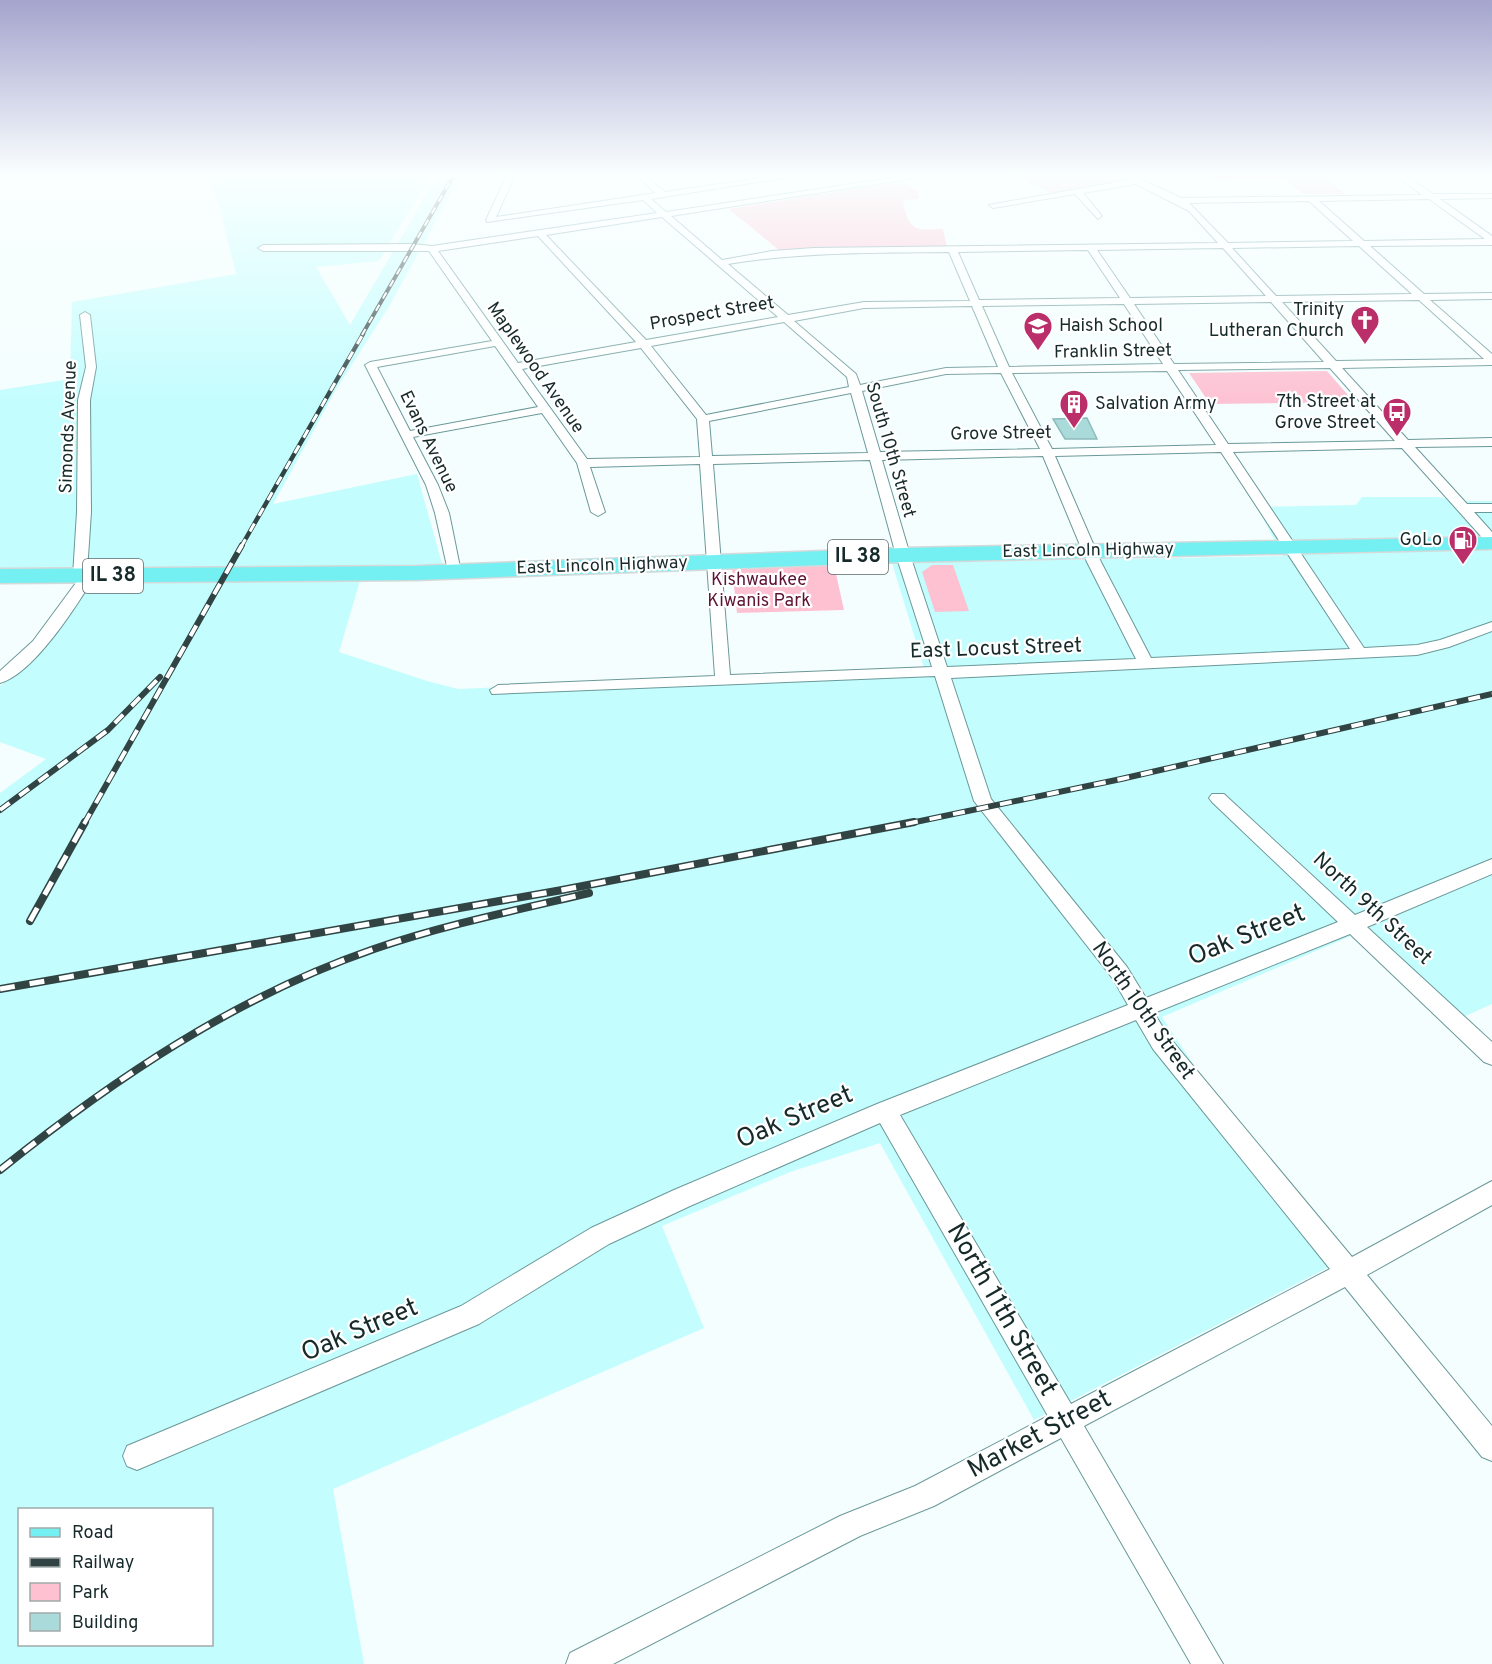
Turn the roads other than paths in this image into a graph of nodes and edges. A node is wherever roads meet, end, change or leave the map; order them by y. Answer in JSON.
{"nodes":[{"id":1,"x":433,"y":251,"type":"edge"},
{"id":2,"x":557,"y":251,"type":"edge"},
{"id":3,"x":704,"y":251,"type":"edge"},
{"id":4,"x":863,"y":251,"type":"edge"},
{"id":5,"x":953,"y":251,"type":"edge"},
{"id":6,"x":1094,"y":251,"type":"edge"},
{"id":7,"x":1230,"y":251,"type":"edge"},
{"id":8,"x":1369,"y":251,"type":"edge"},
{"id":9,"x":718,"y":263,"type":"junction"},
{"id":10,"x":1492,"y":296,"type":"edge"},
{"id":11,"x":1421,"y":297,"type":"junction"},
{"id":12,"x":1275,"y":299,"type":"junction"},
{"id":13,"x":1129,"y":301,"type":"junction"},
{"id":14,"x":977,"y":303,"type":"junction"},
{"id":15,"x":86,"y":315,"type":"dead end"},
{"id":16,"x":784,"y":319,"type":"junction"},
{"id":17,"x":497,"y":343,"type":"junction"},
{"id":18,"x":643,"y":343,"type":"junction"},
{"id":19,"x":1492,"y":361,"type":"edge"},
{"id":20,"x":1334,"y":366,"type":"junction"},
{"id":21,"x":514,"y":367,"type":"junction"},
{"id":22,"x":1171,"y":368,"type":"junction"},
{"id":23,"x":1005,"y":370,"type":"junction"},
{"id":24,"x":856,"y":388,"type":"junction"},
{"id":25,"x":545,"y":409,"type":"junction"},
{"id":26,"x":703,"y":419,"type":"junction"},
{"id":27,"x":405,"y":435,"type":"junction"},
{"id":28,"x":1492,"y":442,"type":"edge"},
{"id":29,"x":1404,"y":443,"type":"junction"},
{"id":30,"x":1223,"y":447,"type":"junction"},
{"id":31,"x":1047,"y":451,"type":"junction"},
{"id":32,"x":874,"y":455,"type":"junction"},
{"id":33,"x":705,"y":459,"type":"junction"},
{"id":34,"x":582,"y":463,"type":"junction"},
{"id":35,"x":1461,"y":508,"type":"junction"},
{"id":36,"x":1492,"y":508,"type":"edge"},
{"id":37,"x":598,"y":512,"type":"dead end"},
{"id":38,"x":1492,"y":542,"type":"edge"},
{"id":39,"x":1292,"y":547,"type":"junction"},
{"id":40,"x":1089,"y":552,"type":"junction"},
{"id":41,"x":903,"y":555,"type":"junction"},
{"id":42,"x":713,"y":563,"type":"junction"},
{"id":43,"x":454,"y":572,"type":"junction"},
{"id":44,"x":0,"y":576,"type":"edge"},
{"id":45,"x":84,"y":576,"type":"junction"},
{"id":46,"x":1492,"y":626,"type":"edge"},
{"id":47,"x":1360,"y":653,"type":"junction"},
{"id":48,"x":1146,"y":664,"type":"junction"},
{"id":49,"x":940,"y":671,"type":"junction"},
{"id":50,"x":0,"y":678,"type":"edge"},
{"id":51,"x":723,"y":680,"type":"junction"},
{"id":52,"x":498,"y":690,"type":"dead end"},
{"id":53,"x":1218,"y":798,"type":"dead end"},
{"id":54,"x":1492,"y":866,"type":"edge"},
{"id":55,"x":1354,"y":924,"type":"junction"},
{"id":56,"x":1141,"y":1010,"type":"junction"},
{"id":57,"x":1492,"y":1056,"type":"edge"},
{"id":58,"x":885,"y":1111,"type":"junction"},
{"id":59,"x":1492,"y":1192,"type":"edge"},
{"id":60,"x":1349,"y":1272,"type":"junction"},
{"id":61,"x":1066,"y":1422,"type":"junction"},
{"id":62,"x":1492,"y":1447,"type":"edge"},
{"id":63,"x":137,"y":1456,"type":"dead end"},
{"id":64,"x":581,"y":1664,"type":"edge"},
{"id":65,"x":1208,"y":1664,"type":"edge"}],
"edges":[{"from":1,"to":17,"type":"street","name":"Maplewood Avenue"},
{"from":2,"to":18,"type":"street"},
{"from":3,"to":9,"type":"street","name":"South 10th Street"},
{"from":4,"to":9,"type":"street"},
{"from":5,"to":14,"type":"street"},
{"from":6,"to":13,"type":"street"},
{"from":7,"to":12,"type":"street"},
{"from":8,"to":11,"type":"street"},
{"from":9,"to":16,"type":"street","name":"South 10th Street"},
{"from":10,"to":11,"type":"street","name":"Prospect Street"},
{"from":11,"to":12,"type":"street","name":"Prospect Street"},
{"from":11,"to":19,"type":"street"},
{"from":12,"to":13,"type":"street","name":"Prospect Street"},
{"from":12,"to":20,"type":"street"},
{"from":13,"to":14,"type":"street","name":"Prospect Street"},
{"from":13,"to":22,"type":"street"},
{"from":14,"to":16,"type":"street","name":"Prospect Street"},
{"from":14,"to":23,"type":"street"},
{"from":15,"to":45,"type":"street","name":"Simonds Avenue"},
{"from":16,"to":18,"type":"street","name":"Prospect Street"},
{"from":16,"to":24,"type":"street","name":"South 10th Street"},
{"from":17,"to":21,"type":"street","name":"Maplewood Avenue"},
{"from":17,"to":27,"type":"street","name":"Evans Avenue"},
{"from":18,"to":21,"type":"street","name":"Prospect Street"},
{"from":18,"to":26,"type":"street"},
{"from":19,"to":20,"type":"street","name":"Franklin Street"},
{"from":20,"to":22,"type":"street","name":"Franklin Street"},
{"from":20,"to":29,"type":"street"},
{"from":21,"to":25,"type":"street","name":"Maplewood Avenue"},
{"from":22,"to":23,"type":"street","name":"Franklin Street"},
{"from":22,"to":30,"type":"street"},
{"from":23,"to":24,"type":"street","name":"Franklin Street"},
{"from":23,"to":31,"type":"street"},
{"from":24,"to":26,"type":"street","name":"Franklin Street"},
{"from":24,"to":32,"type":"street","name":"South 10th Street"},
{"from":25,"to":27,"type":"street"},
{"from":25,"to":34,"type":"street","name":"Maplewood Avenue"},
{"from":26,"to":33,"type":"street"},
{"from":27,"to":43,"type":"street","name":"Evans Avenue"},
{"from":28,"to":29,"type":"street","name":"Grove Street"},
{"from":29,"to":30,"type":"street","name":"Grove Street"},
{"from":29,"to":35,"type":"street"},
{"from":30,"to":31,"type":"street","name":"Grove Street"},
{"from":30,"to":39,"type":"street"},
{"from":31,"to":32,"type":"street","name":"Grove Street"},
{"from":31,"to":40,"type":"street"},
{"from":32,"to":33,"type":"street","name":"Grove Street"},
{"from":32,"to":41,"type":"street","name":"South 10th Street"},
{"from":33,"to":34,"type":"street","name":"Grove Street"},
{"from":33,"to":42,"type":"street"},
{"from":34,"to":37,"type":"street","name":"Maplewood Avenue"},
{"from":35,"to":36,"type":"street"},
{"from":35,"to":38,"type":"street"},
{"from":38,"to":39,"type":"main road","name":"East Lincoln Highway","number":"IL 38"},
{"from":39,"to":40,"type":"main road","name":"East Lincoln Highway","number":"IL 38"},
{"from":39,"to":47,"type":"street"},
{"from":40,"to":41,"type":"main road","name":"East Lincoln Highway","number":"IL 38"},
{"from":40,"to":48,"type":"street"},
{"from":41,"to":42,"type":"main road","name":"East Lincoln Highway","number":"IL 38"},
{"from":41,"to":49,"type":"street","name":"North 10th Street"},
{"from":42,"to":43,"type":"main road","name":"East Lincoln Highway","number":"IL 38"},
{"from":42,"to":51,"type":"street"},
{"from":43,"to":45,"type":"main road","name":"East Lincoln Highway","number":"IL 38"},
{"from":44,"to":45,"type":"main road","name":"East Lincoln Highway","number":"IL 38"},
{"from":45,"to":50,"type":"street"},
{"from":46,"to":47,"type":"street","name":"East Locust Street"},
{"from":47,"to":48,"type":"street","name":"East Locust Street"},
{"from":48,"to":49,"type":"street","name":"East Locust Street"},
{"from":49,"to":51,"type":"street","name":"East Locust Street"},
{"from":49,"to":56,"type":"street","name":"North 10th Street"},
{"from":51,"to":52,"type":"street","name":"East Locust Street"},
{"from":53,"to":55,"type":"street","name":"North 9th Street"},
{"from":54,"to":55,"type":"street","name":"Oak Street"},
{"from":55,"to":56,"type":"street","name":"Oak Street"},
{"from":55,"to":57,"type":"street","name":"North 9th Street"},
{"from":56,"to":58,"type":"street","name":"Oak Street"},
{"from":56,"to":60,"type":"street","name":"North 10th Street"},
{"from":58,"to":61,"type":"street","name":"North 11th Street"},
{"from":58,"to":63,"type":"street","name":"Oak Street"},
{"from":59,"to":60,"type":"street","name":"Market Street"},
{"from":60,"to":61,"type":"street","name":"Market Street"},
{"from":60,"to":62,"type":"street","name":"North 10th Street"},
{"from":61,"to":64,"type":"street","name":"Market Street"},
{"from":61,"to":65,"type":"street","name":"North 11th Street"}]}
